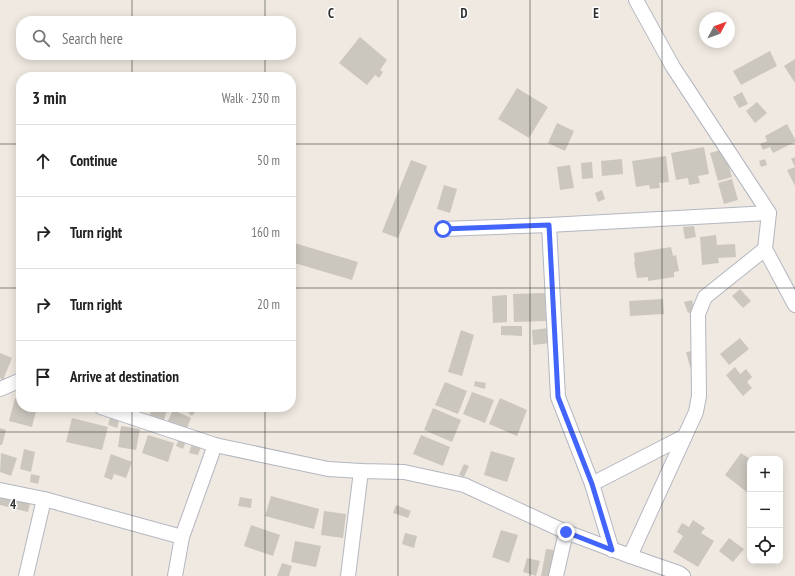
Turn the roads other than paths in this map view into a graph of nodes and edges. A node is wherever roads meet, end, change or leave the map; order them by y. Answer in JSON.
{"nodes":[{"id":1,"x":636,"y":0,"type":"edge"},
{"id":2,"x":770,"y":213,"type":"junction"},
{"id":3,"x":549,"y":225,"type":"junction"},
{"id":4,"x":443,"y":229,"type":"dead end"},
{"id":5,"x":765,"y":249,"type":"junction"},
{"id":6,"x":795,"y":305,"type":"edge"},
{"id":7,"x":16,"y":382,"type":"edge"},
{"id":8,"x":0,"y":389,"type":"edge"},
{"id":9,"x":116,"y":412,"type":"edge"},
{"id":10,"x":685,"y":436,"type":"junction"},
{"id":11,"x":215,"y":445,"type":"junction"},
{"id":12,"x":361,"y":471,"type":"junction"},
{"id":13,"x":592,"y":484,"type":"junction"},
{"id":14,"x":0,"y":490,"type":"edge"},
{"id":15,"x":44,"y":499,"type":"junction"},
{"id":16,"x":566,"y":532,"type":"junction"},
{"id":17,"x":182,"y":537,"type":"junction"},
{"id":18,"x":612,"y":550,"type":"junction"},
{"id":19,"x":630,"y":556,"type":"junction"},
{"id":20,"x":680,"y":575,"type":"edge"},
{"id":21,"x":26,"y":576,"type":"edge"},
{"id":22,"x":175,"y":576,"type":"edge"},
{"id":23,"x":348,"y":576,"type":"edge"},
{"id":24,"x":556,"y":576,"type":"edge"}],
"edges":[{"from":1,"to":2,"type":"street"},
{"from":2,"to":3,"type":"street"},
{"from":2,"to":5,"type":"street"},
{"from":3,"to":4,"type":"street"},
{"from":3,"to":13,"type":"street"},
{"from":5,"to":6,"type":"street"},
{"from":5,"to":10,"type":"street"},
{"from":7,"to":8,"type":"street"},
{"from":9,"to":11,"type":"street"},
{"from":10,"to":13,"type":"street"},
{"from":10,"to":19,"type":"street"},
{"from":11,"to":12,"type":"street"},
{"from":11,"to":17,"type":"street"},
{"from":12,"to":16,"type":"street"},
{"from":12,"to":23,"type":"street"},
{"from":13,"to":18,"type":"street"},
{"from":14,"to":15,"type":"street"},
{"from":15,"to":17,"type":"street"},
{"from":15,"to":21,"type":"street"},
{"from":16,"to":18,"type":"street"},
{"from":16,"to":24,"type":"street"},
{"from":17,"to":22,"type":"street"},
{"from":18,"to":19,"type":"street"},
{"from":19,"to":20,"type":"street"}]}
